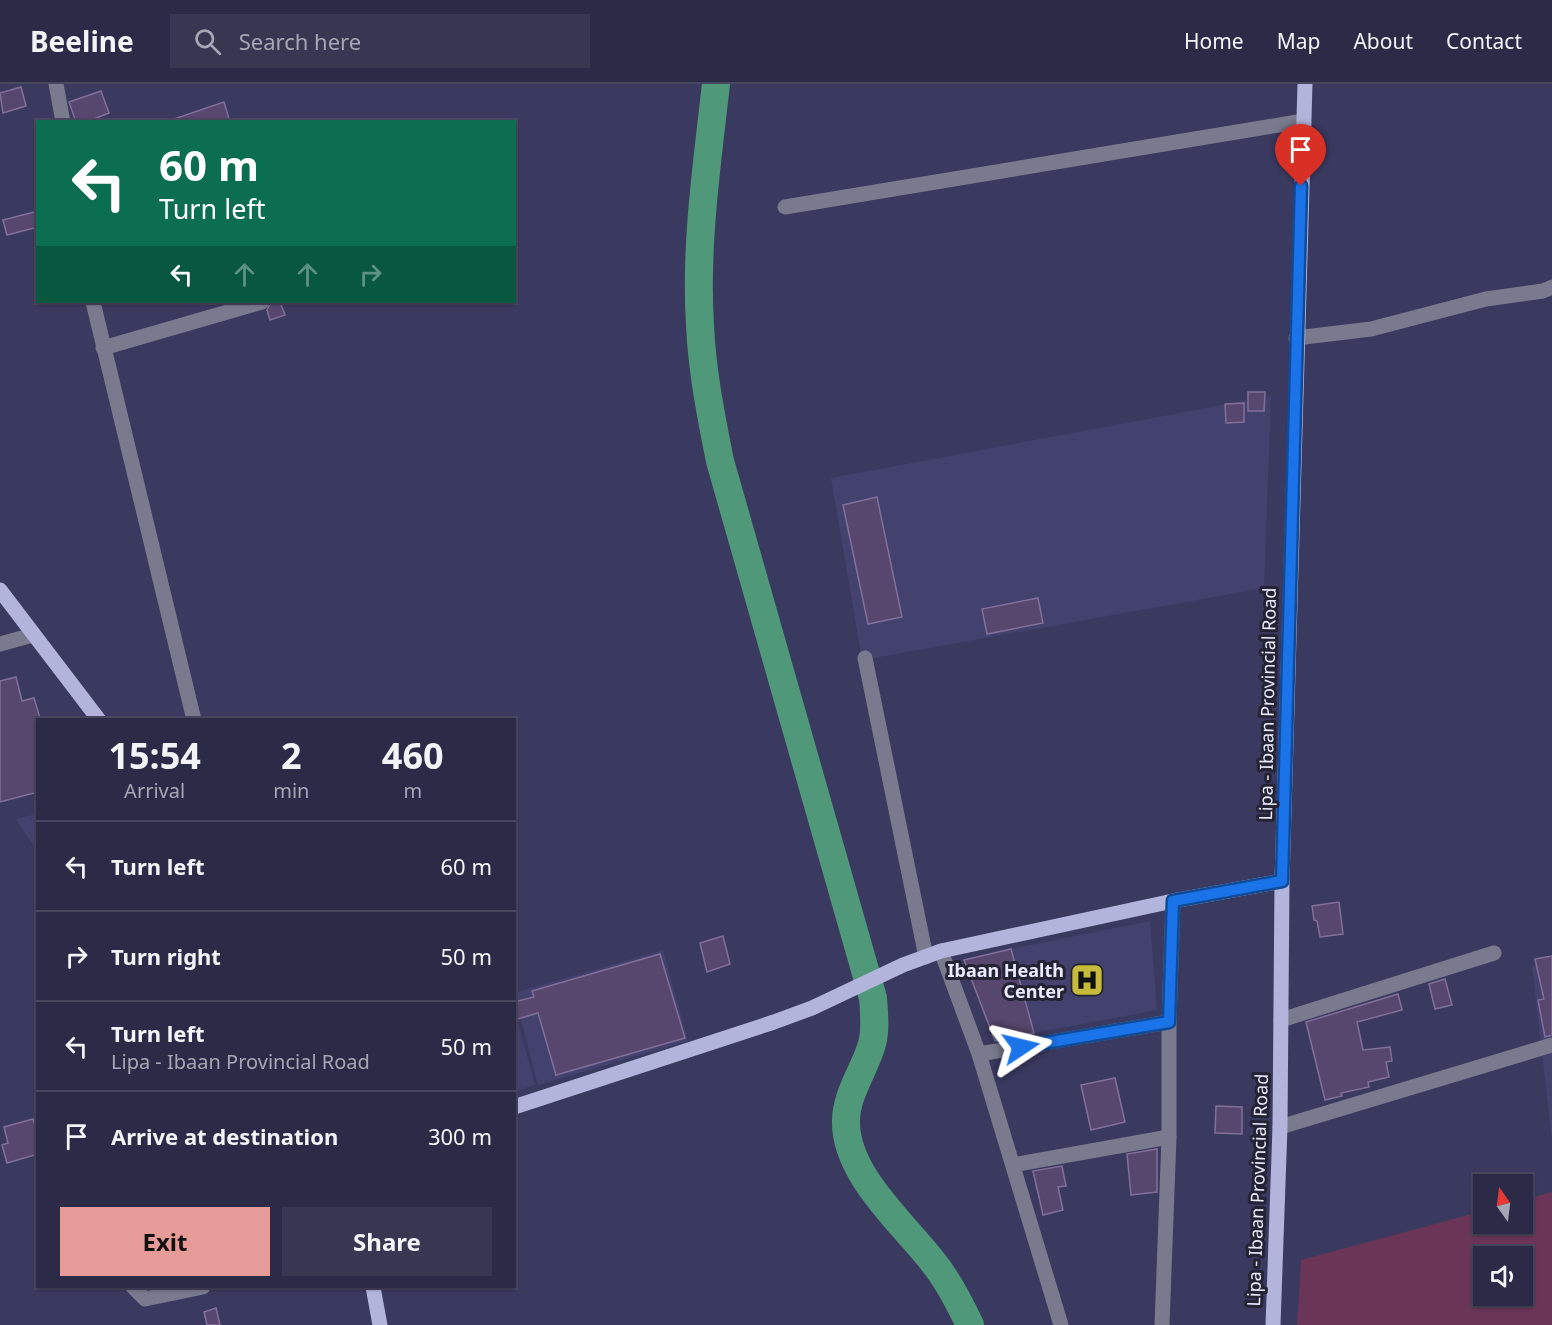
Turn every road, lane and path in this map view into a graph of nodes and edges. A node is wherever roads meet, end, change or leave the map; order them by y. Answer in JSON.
{"nodes":[{"id":1,"x":56,"y":84,"type":"edge"},
{"id":2,"x":1305,"y":84,"type":"edge"},
{"id":3,"x":63,"y":120,"type":"edge"},
{"id":4,"x":1303,"y":121,"type":"junction"},
{"id":5,"x":785,"y":207,"type":"dead end"},
{"id":6,"x":1552,"y":287,"type":"edge"},
{"id":7,"x":93,"y":303,"type":"edge"},
{"id":8,"x":259,"y":303,"type":"edge"},
{"id":9,"x":1296,"y":338,"type":"junction"},
{"id":10,"x":103,"y":348,"type":"junction"},
{"id":11,"x":0,"y":590,"type":"edge"},
{"id":12,"x":33,"y":635,"type":"junction"},
{"id":13,"x":0,"y":644,"type":"edge"},
{"id":14,"x":865,"y":658,"type":"dead end"},
{"id":15,"x":97,"y":718,"type":"edge"},
{"id":16,"x":194,"y":718,"type":"edge"},
{"id":17,"x":1282,"y":881,"type":"junction"},
{"id":18,"x":1173,"y":901,"type":"junction"},
{"id":19,"x":941,"y":951,"type":"junction"},
{"id":20,"x":1494,"y":953,"type":"dead end"},
{"id":21,"x":926,"y":957,"type":"junction"},
{"id":22,"x":1281,"y":1020,"type":"junction"},
{"id":23,"x":1169,"y":1022,"type":"junction"},
{"id":24,"x":1552,"y":1045,"type":"edge"},
{"id":25,"x":979,"y":1054,"type":"junction"},
{"id":26,"x":516,"y":1106,"type":"edge"},
{"id":27,"x":1280,"y":1127,"type":"junction"},
{"id":28,"x":1169,"y":1137,"type":"junction"},
{"id":29,"x":1013,"y":1165,"type":"junction"},
{"id":30,"x":134,"y":1288,"type":"edge"},
{"id":31,"x":198,"y":1288,"type":"edge"},
{"id":32,"x":373,"y":1288,"type":"edge"},
{"id":33,"x":380,"y":1325,"type":"edge"},
{"id":34,"x":1061,"y":1325,"type":"edge"},
{"id":35,"x":1162,"y":1325,"type":"edge"},
{"id":36,"x":1273,"y":1325,"type":"edge"}],
"edges":[{"from":1,"to":3,"type":"street"},
{"from":2,"to":4,"type":"main road","name":"Lipa - Ibaan Provincial Road"},
{"from":4,"to":5,"type":"street"},
{"from":4,"to":9,"type":"main road","name":"Lipa - Ibaan Provincial Road"},
{"from":6,"to":9,"type":"street"},
{"from":7,"to":10,"type":"street"},
{"from":8,"to":10,"type":"street"},
{"from":9,"to":17,"type":"main road","name":"Lipa - Ibaan Provincial Road"},
{"from":10,"to":16,"type":"street"},
{"from":11,"to":12,"type":"main road"},
{"from":12,"to":13,"type":"street"},
{"from":12,"to":15,"type":"main road"},
{"from":14,"to":21,"type":"street"},
{"from":17,"to":18,"type":"main road"},
{"from":17,"to":22,"type":"main road","name":"Lipa - Ibaan Provincial Road"},
{"from":18,"to":19,"type":"main road"},
{"from":18,"to":23,"type":"street"},
{"from":19,"to":21,"type":"main road"},
{"from":19,"to":25,"type":"street"},
{"from":20,"to":22,"type":"street"},
{"from":21,"to":26,"type":"main road"},
{"from":22,"to":27,"type":"main road","name":"Lipa - Ibaan Provincial Road"},
{"from":23,"to":25,"type":"street"},
{"from":23,"to":28,"type":"street"},
{"from":24,"to":27,"type":"street"},
{"from":25,"to":29,"type":"street"},
{"from":27,"to":36,"type":"main road","name":"Lipa - Ibaan Provincial Road"},
{"from":28,"to":29,"type":"street"},
{"from":28,"to":35,"type":"street"},
{"from":29,"to":34,"type":"street"},
{"from":30,"to":31,"type":"street"},
{"from":32,"to":33,"type":"main road"}]}
